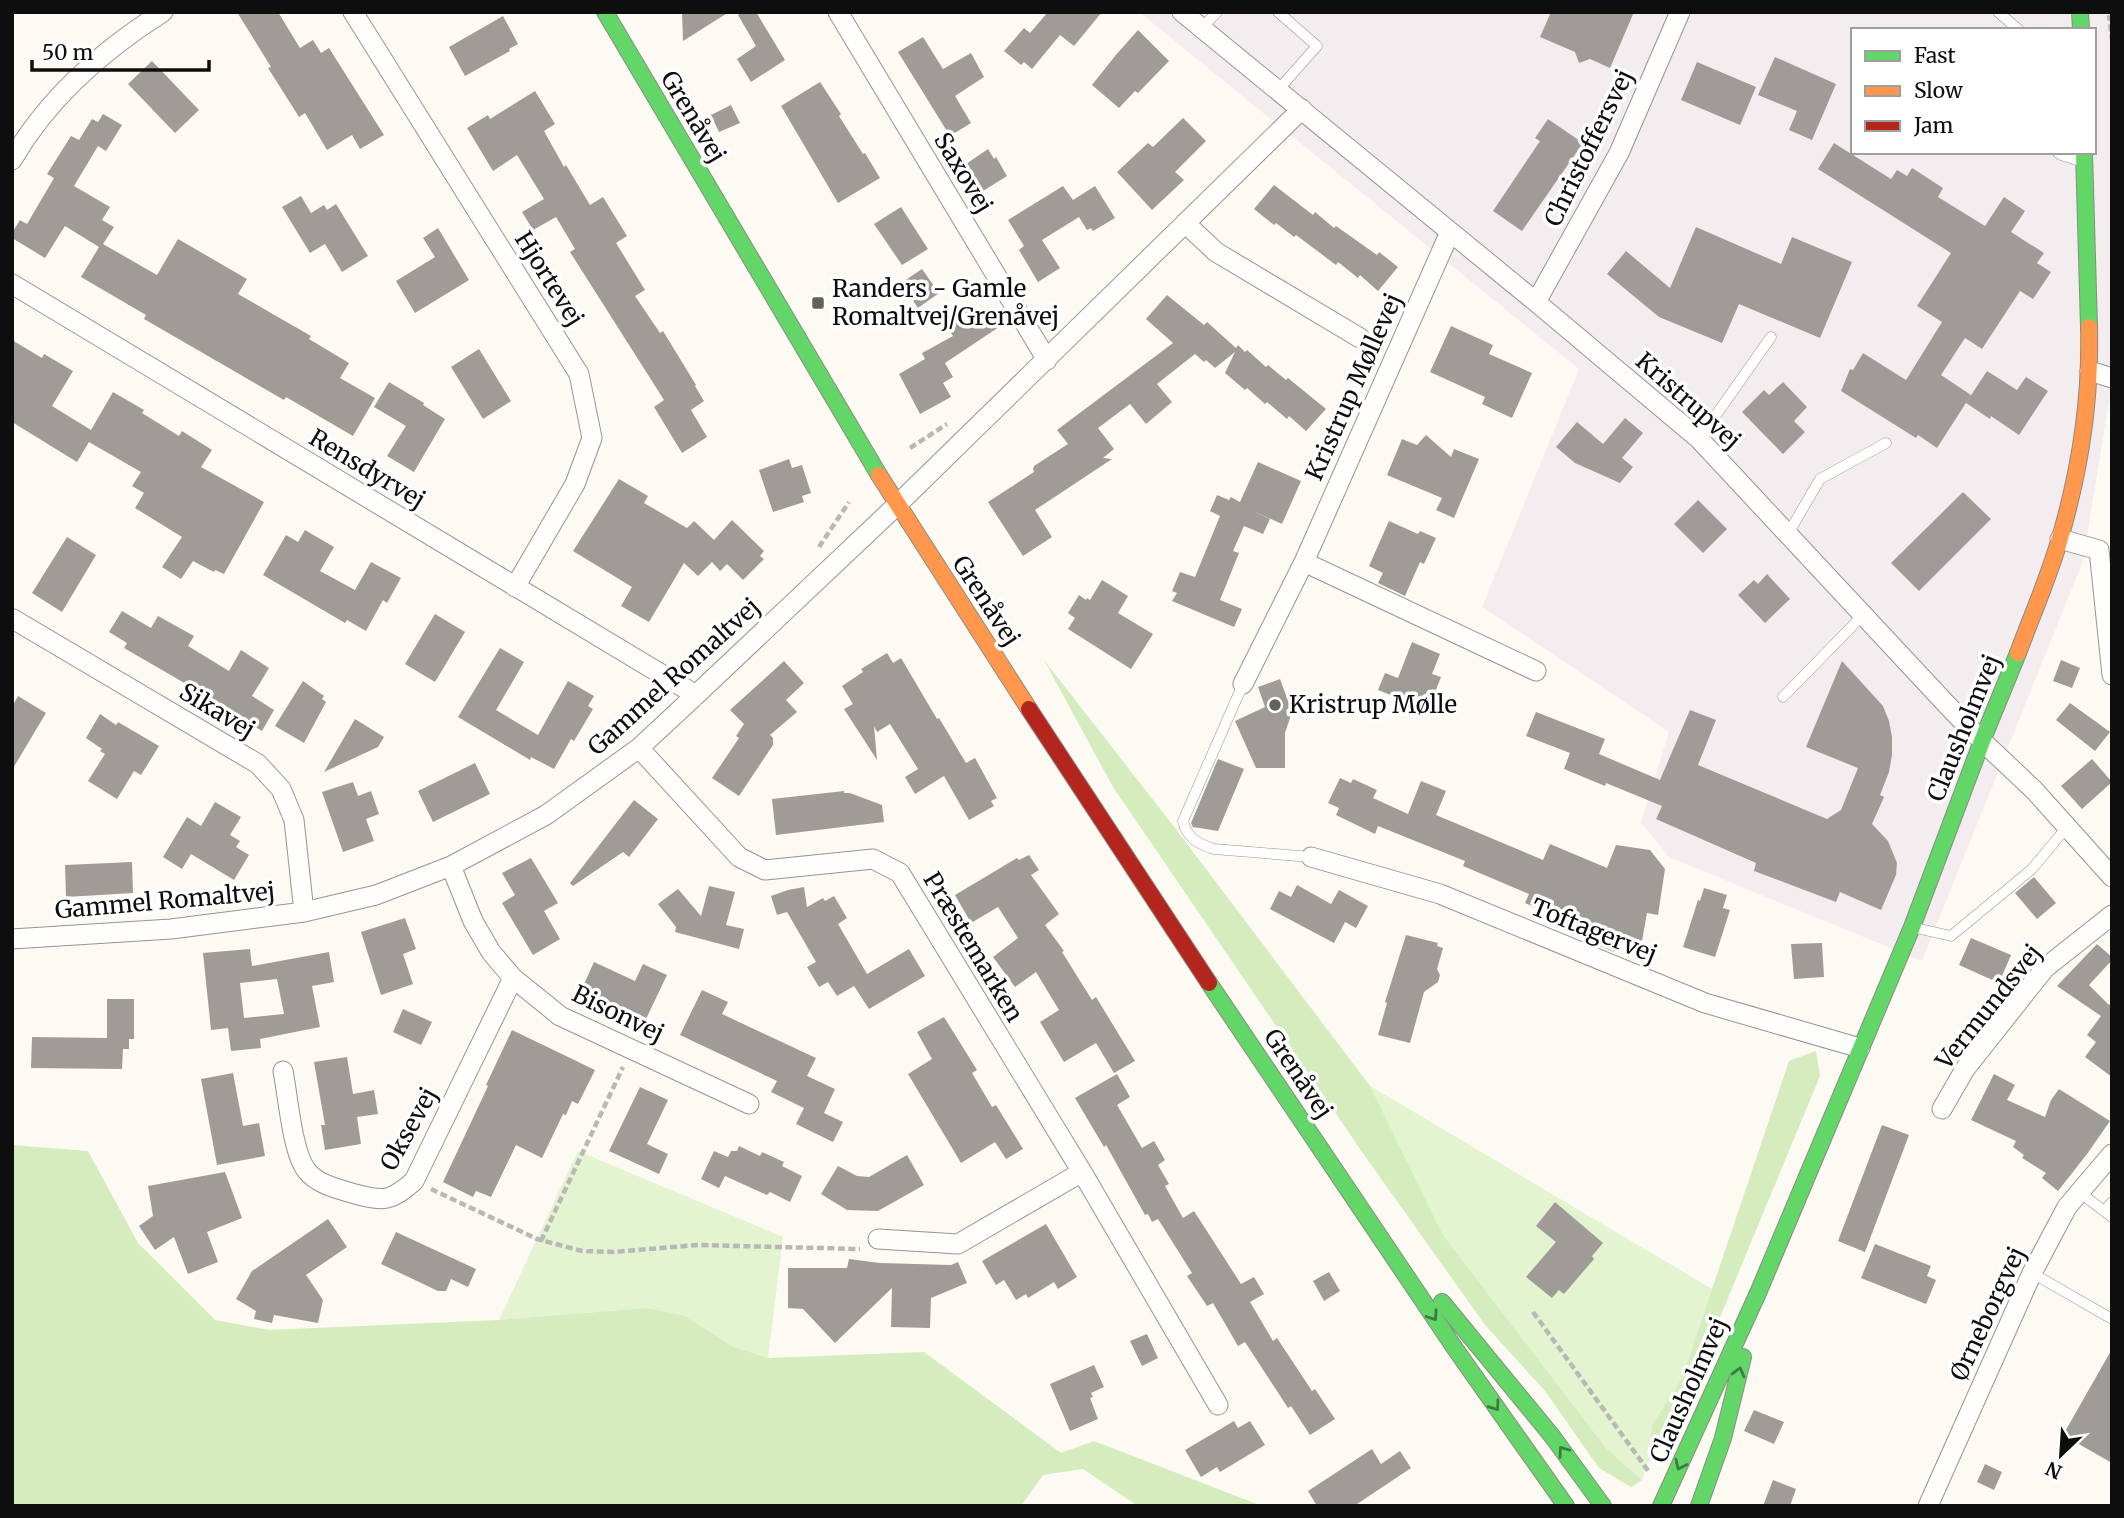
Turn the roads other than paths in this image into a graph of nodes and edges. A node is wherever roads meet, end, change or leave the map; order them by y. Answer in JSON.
{"nodes":[{"id":1,"x":163,"y":12,"type":"edge"},
{"id":2,"x":354,"y":12,"type":"edge"},
{"id":3,"x":604,"y":12,"type":"edge"},
{"id":4,"x":838,"y":12,"type":"edge"},
{"id":5,"x":1182,"y":12,"type":"edge"},
{"id":6,"x":1217,"y":12,"type":"edge"},
{"id":7,"x":1278,"y":12,"type":"edge"},
{"id":8,"x":1680,"y":12,"type":"edge"},
{"id":9,"x":1998,"y":12,"type":"edge"},
{"id":10,"x":1202,"y":28,"type":"junction"},
{"id":11,"x":2018,"y":28,"type":"edge"},
{"id":12,"x":1278,"y":90,"type":"junction"},
{"id":13,"x":1302,"y":109,"type":"junction"},
{"id":14,"x":2060,"y":154,"type":"edge"},
{"id":15,"x":2084,"y":157,"type":"edge"},
{"id":16,"x":12,"y":160,"type":"edge"},
{"id":17,"x":1185,"y":223,"type":"junction"},
{"id":18,"x":1450,"y":232,"type":"junction"},
{"id":19,"x":12,"y":284,"type":"edge"},
{"id":20,"x":1536,"y":302,"type":"junction"},
{"id":21,"x":1771,"y":337,"type":"dead end"},
{"id":22,"x":1360,"y":338,"type":"dead end"},
{"id":23,"x":1047,"y":360,"type":"junction"},
{"id":24,"x":2090,"y":372,"type":"junction"},
{"id":25,"x":2112,"y":378,"type":"edge"},
{"id":26,"x":1699,"y":439,"type":"junction"},
{"id":27,"x":1886,"y":443,"type":"dead end"},
{"id":28,"x":897,"y":505,"type":"junction"},
{"id":29,"x":1788,"y":534,"type":"junction"},
{"id":30,"x":2060,"y":539,"type":"junction"},
{"id":31,"x":1304,"y":562,"type":"junction"},
{"id":32,"x":515,"y":587,"type":"junction"},
{"id":33,"x":1863,"y":615,"type":"junction"},
{"id":34,"x":13,"y":619,"type":"edge"},
{"id":35,"x":1536,"y":671,"type":"dead end"},
{"id":36,"x":2112,"y":675,"type":"edge"},
{"id":37,"x":1242,"y":684,"type":"joint"},
{"id":38,"x":696,"y":695,"type":"junction"},
{"id":39,"x":1783,"y":697,"type":"dead end"},
{"id":40,"x":1982,"y":741,"type":"junction"},
{"id":41,"x":639,"y":748,"type":"junction"},
{"id":42,"x":2067,"y":827,"type":"junction"},
{"id":43,"x":1311,"y":857,"type":"joint"},
{"id":44,"x":452,"y":866,"type":"junction"},
{"id":45,"x":2108,"y":867,"type":"edge"},
{"id":46,"x":304,"y":912,"type":"junction"},
{"id":47,"x":2112,"y":915,"type":"edge"},
{"id":48,"x":1912,"y":927,"type":"junction"},
{"id":49,"x":12,"y":939,"type":"edge"},
{"id":50,"x":513,"y":978,"type":"junction"},
{"id":51,"x":1860,"y":1048,"type":"junction"},
{"id":52,"x":283,"y":1070,"type":"dead end"},
{"id":53,"x":749,"y":1104,"type":"dead end"},
{"id":54,"x":1942,"y":1109,"type":"dead end"},
{"id":55,"x":2112,"y":1154,"type":"edge"},
{"id":56,"x":1082,"y":1172,"type":"junction"},
{"id":57,"x":2079,"y":1192,"type":"junction"},
{"id":58,"x":1354,"y":1199,"type":"junction"},
{"id":59,"x":2112,"y":1202,"type":"edge"},
{"id":60,"x":2108,"y":1214,"type":"edge"},
{"id":61,"x":878,"y":1239,"type":"road end"},
{"id":62,"x":2032,"y":1273,"type":"junction"},
{"id":63,"x":1758,"y":1293,"type":"junction"},
{"id":64,"x":2112,"y":1319,"type":"edge"},
{"id":65,"x":1456,"y":1350,"type":"junction"},
{"id":66,"x":1218,"y":1405,"type":"dead end"},
{"id":67,"x":1538,"y":1494,"type":"dead end"},
{"id":68,"x":1662,"y":1504,"type":"edge"},
{"id":69,"x":1566,"y":1506,"type":"edge"},
{"id":70,"x":1603,"y":1506,"type":"edge"},
{"id":71,"x":1699,"y":1506,"type":"edge"},
{"id":72,"x":1928,"y":1506,"type":"edge"}],
"edges":[{"from":1,"to":16,"type":"street"},
{"from":2,"to":32,"type":"street","name":"Hjortevej"},
{"from":3,"to":28,"type":"street","name":"Grenåvej"},
{"from":4,"to":23,"type":"street","name":"Saxovej"},
{"from":5,"to":10,"type":"street","name":"Kristrupvej"},
{"from":6,"to":10,"type":"lane"},
{"from":7,"to":12,"type":"lane"},
{"from":8,"to":20,"type":"street","name":"Christoffersvej"},
{"from":9,"to":11,"type":"lane"},
{"from":10,"to":12,"type":"street","name":"Kristrupvej"},
{"from":12,"to":13,"type":"street","name":"Kristrupvej"},
{"from":13,"to":17,"type":"street","name":"Gammel Romaltvej"},
{"from":13,"to":18,"type":"street","name":"Kristrupvej"},
{"from":14,"to":15,"type":"lane"},
{"from":15,"to":24,"type":"street","name":"Clausholmvej"},
{"from":17,"to":22,"type":"street"},
{"from":17,"to":23,"type":"street","name":"Gammel Romaltvej"},
{"from":18,"to":20,"type":"street","name":"Kristrupvej"},
{"from":18,"to":31,"type":"street","name":"Kristrup Møllevej"},
{"from":19,"to":32,"type":"street","name":"Rensdyrvej"},
{"from":20,"to":26,"type":"street","name":"Kristrupvej"},
{"from":21,"to":26,"type":"lane"},
{"from":23,"to":28,"type":"street","name":"Gammel Romaltvej"},
{"from":24,"to":25,"type":"street"},
{"from":24,"to":30,"type":"street","name":"Clausholmvej"},
{"from":26,"to":29,"type":"street","name":"Kristrupvej"},
{"from":27,"to":29,"type":"lane"},
{"from":28,"to":38,"type":"street","name":"Gammel Romaltvej"},
{"from":28,"to":58,"type":"street","name":"Grenåvej"},
{"from":29,"to":33,"type":"street","name":"Kristrupvej"},
{"from":30,"to":36,"type":"street"},
{"from":30,"to":40,"type":"street","name":"Clausholmvej"},
{"from":31,"to":35,"type":"street"},
{"from":31,"to":37,"type":"street","name":"Kristrup Møllevej"},
{"from":32,"to":38,"type":"street","name":"Rensdyrvej"},
{"from":33,"to":39,"type":"lane"},
{"from":33,"to":40,"type":"street","name":"Kristrupvej"},
{"from":34,"to":46,"type":"street","name":"Sikavej"},
{"from":37,"to":43,"type":"lane"},
{"from":38,"to":41,"type":"street","name":"Gammel Romaltvej"},
{"from":40,"to":42,"type":"street","name":"Kristrupvej"},
{"from":40,"to":48,"type":"street","name":"Clausholmvej"},
{"from":41,"to":44,"type":"street","name":"Gammel Romaltvej"},
{"from":41,"to":56,"type":"street","name":"Præstemarken"},
{"from":42,"to":45,"type":"street","name":"Kristrupvej"},
{"from":42,"to":48,"type":"lane"},
{"from":43,"to":51,"type":"street","name":"Toftagervej"},
{"from":44,"to":46,"type":"street","name":"Gammel Romaltvej"},
{"from":44,"to":50,"type":"street","name":"Bisonvej"},
{"from":46,"to":49,"type":"street","name":"Gammel Romaltvej"},
{"from":47,"to":54,"type":"street","name":"Vermundsvej"},
{"from":48,"to":51,"type":"street","name":"Clausholmvej"},
{"from":50,"to":52,"type":"street","name":"Oksevej"},
{"from":50,"to":53,"type":"street","name":"Bisonvej"},
{"from":51,"to":63,"type":"street","name":"Clausholmvej"},
{"from":55,"to":57,"type":"street","name":"Ørneborgvej"},
{"from":56,"to":61,"type":"street"},
{"from":56,"to":66,"type":"street","name":"Præstemarken"},
{"from":57,"to":60,"type":"lane"},
{"from":57,"to":62,"type":"street","name":"Ørneborgvej"},
{"from":58,"to":65,"type":"street","name":"Grenåvej","one_way":true},
{"from":70,"to":58,"type":"street","name":"Grenåvej","one_way":true},
{"from":59,"to":60,"type":"lane"},
{"from":62,"to":64,"type":"lane"},
{"from":62,"to":72,"type":"street","name":"Ørneborgvej"},
{"from":63,"to":68,"type":"street","name":"Clausholmvej","one_way":true},
{"from":71,"to":63,"type":"street","name":"Clausholmvej","one_way":true},
{"from":65,"to":67,"type":"street"},
{"from":65,"to":69,"type":"street","name":"Grenåvej","one_way":true}]}
